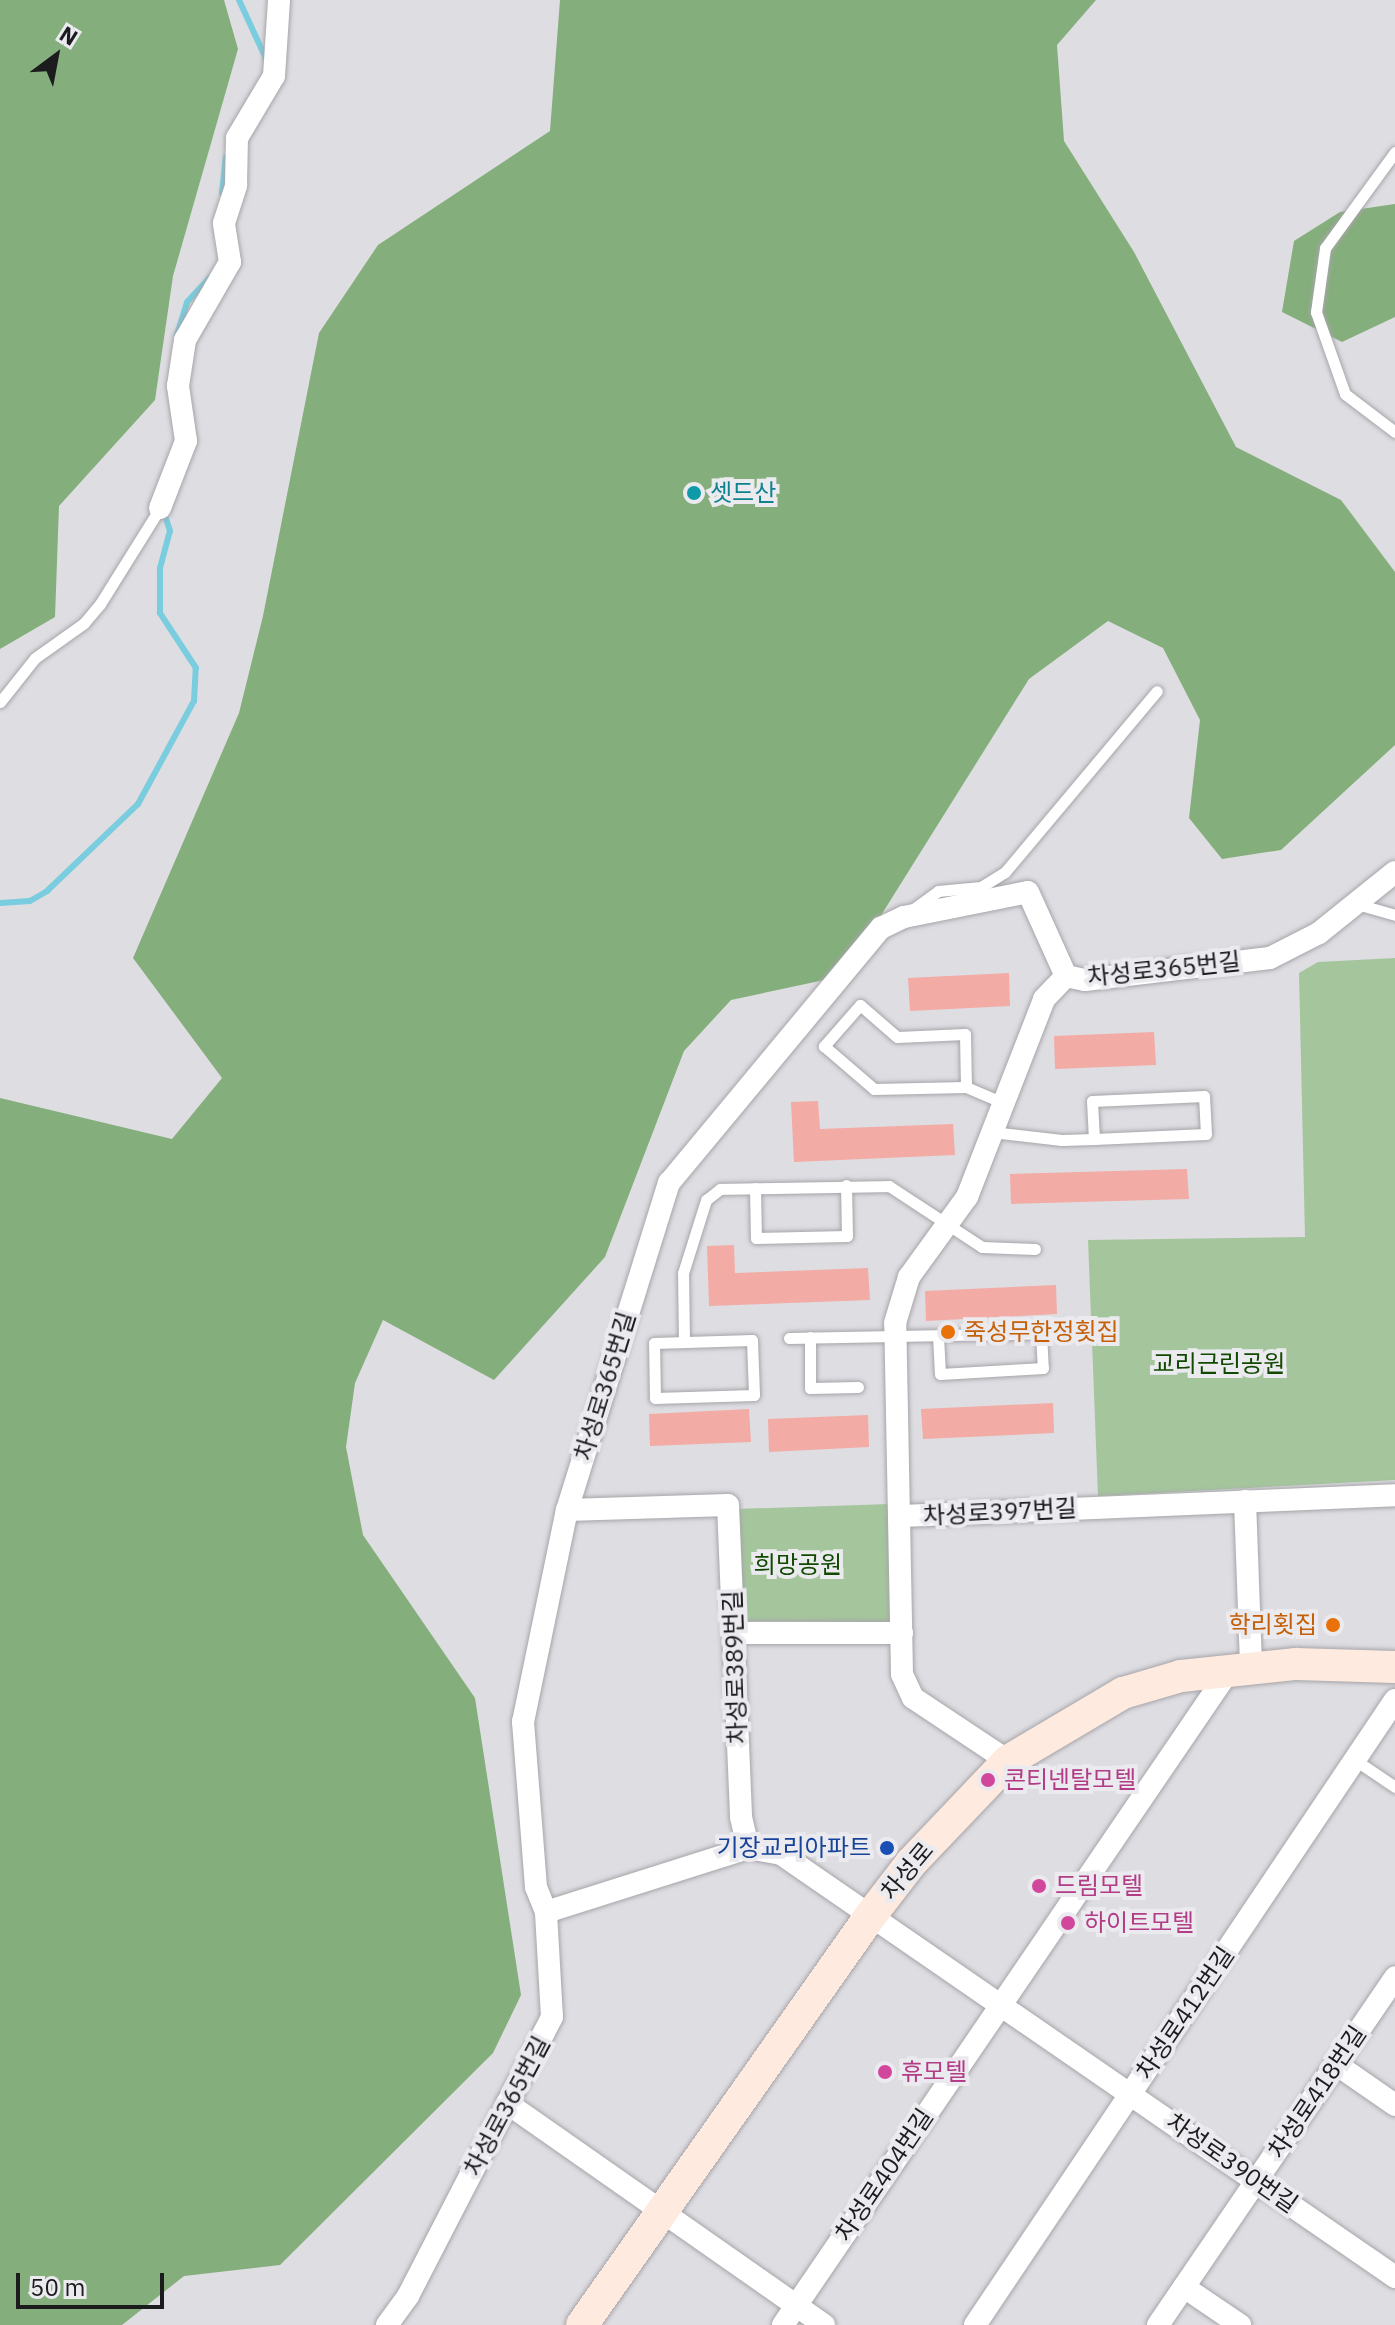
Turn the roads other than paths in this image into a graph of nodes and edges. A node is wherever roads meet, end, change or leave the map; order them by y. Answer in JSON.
{"nodes":[{"id":1,"x":279,"y":0,"type":"edge"},
{"id":2,"x":1395,"y":152,"type":"edge"},
{"id":3,"x":1395,"y":432,"type":"edge"},
{"id":4,"x":161,"y":506,"type":"joint"},
{"id":5,"x":1157,"y":691,"type":"dead end"},
{"id":6,"x":0,"y":702,"type":"edge"},
{"id":7,"x":1395,"y":872,"type":"edge"},
{"id":8,"x":1357,"y":904,"type":"junction"},
{"id":9,"x":1395,"y":915,"type":"edge"},
{"id":10,"x":904,"y":917,"type":"junction"},
{"id":11,"x":1066,"y":976,"type":"junction"},
{"id":12,"x":966,"y":1087,"type":"junction"},
{"id":13,"x":1002,"y":1102,"type":"junction"},
{"id":14,"x":992,"y":1132,"type":"junction"},
{"id":15,"x":1094,"y":1139,"type":"junction"},
{"id":16,"x":846,"y":1185,"type":"junction"},
{"id":17,"x":755,"y":1188,"type":"junction"},
{"id":18,"x":949,"y":1225,"type":"junction"},
{"id":19,"x":1035,"y":1249,"type":"dead end"},
{"id":20,"x":894,"y":1334,"type":"junction"},
{"id":21,"x":810,"y":1337,"type":"junction"},
{"id":22,"x":789,"y":1338,"type":"dead end"},
{"id":23,"x":938,"y":1338,"type":"junction"},
{"id":24,"x":684,"y":1342,"type":"junction"},
{"id":25,"x":858,"y":1387,"type":"dead end"},
{"id":26,"x":1395,"y":1495,"type":"edge"},
{"id":27,"x":1245,"y":1501,"type":"junction"},
{"id":28,"x":567,"y":1510,"type":"junction"},
{"id":29,"x":902,"y":1516,"type":"junction"},
{"id":30,"x":733,"y":1633,"type":"junction"},
{"id":31,"x":902,"y":1633,"type":"junction"},
{"id":32,"x":1395,"y":1667,"type":"edge"},
{"id":33,"x":1240,"y":1668,"type":"junction"},
{"id":34,"x":1395,"y":1700,"type":"edge"},
{"id":35,"x":1355,"y":1760,"type":"junction"},
{"id":36,"x":1008,"y":1761,"type":"junction"},
{"id":37,"x":1395,"y":1787,"type":"edge"},
{"id":38,"x":748,"y":1848,"type":"junction"},
{"id":39,"x":546,"y":1912,"type":"junction"},
{"id":40,"x":871,"y":1915,"type":"junction"},
{"id":41,"x":1395,"y":1977,"type":"edge"},
{"id":42,"x":1001,"y":2004,"type":"junction"},
{"id":43,"x":1336,"y":2064,"type":"junction"},
{"id":44,"x":1130,"y":2093,"type":"junction"},
{"id":45,"x":507,"y":2103,"type":"junction"},
{"id":46,"x":1395,"y":2105,"type":"edge"},
{"id":47,"x":1257,"y":2180,"type":"junction"},
{"id":48,"x":661,"y":2211,"type":"junction"},
{"id":49,"x":1395,"y":2277,"type":"edge"},
{"id":50,"x":1184,"y":2287,"type":"junction"},
{"id":51,"x":796,"y":2305,"type":"junction"},
{"id":52,"x":387,"y":2325,"type":"edge"},
{"id":53,"x":582,"y":2325,"type":"edge"},
{"id":54,"x":783,"y":2325,"type":"edge"},
{"id":55,"x":824,"y":2325,"type":"edge"},
{"id":56,"x":975,"y":2325,"type":"edge"},
{"id":57,"x":1158,"y":2325,"type":"edge"},
{"id":58,"x":1240,"y":2325,"type":"edge"}],
"edges":[{"from":1,"to":4,"type":"street"},
{"from":2,"to":3,"type":"lane"},
{"from":4,"to":6,"type":"lane"},
{"from":5,"to":10,"type":"lane"},
{"from":7,"to":8,"type":"street","name":"차성로365번길"},
{"from":8,"to":9,"type":"lane"},
{"from":8,"to":11,"type":"street","name":"차성로365번길"},
{"from":10,"to":11,"type":"street","name":"차성로365번길"},
{"from":10,"to":28,"type":"street","name":"차성로365번길"},
{"from":11,"to":13,"type":"street"},
{"from":12,"to":12,"type":"lane"},
{"from":12,"to":13,"type":"lane"},
{"from":13,"to":14,"type":"street"},
{"from":14,"to":15,"type":"lane"},
{"from":14,"to":18,"type":"street"},
{"from":15,"to":15,"type":"lane"},
{"from":16,"to":17,"type":"lane"},
{"from":16,"to":17,"type":"lane"},
{"from":16,"to":18,"type":"lane"},
{"from":17,"to":24,"type":"lane"},
{"from":18,"to":19,"type":"lane"},
{"from":18,"to":20,"type":"street"},
{"from":20,"to":21,"type":"lane"},
{"from":20,"to":23,"type":"lane"},
{"from":20,"to":29,"type":"street"},
{"from":21,"to":22,"type":"lane"},
{"from":21,"to":25,"type":"lane"},
{"from":23,"to":23,"type":"lane"},
{"from":24,"to":24,"type":"lane"},
{"from":26,"to":27,"type":"street","name":"차성로397번길"},
{"from":27,"to":29,"type":"street","name":"차성로397번길"},
{"from":27,"to":33,"type":"street"},
{"from":28,"to":30,"type":"street","name":"차성로389번길"},
{"from":28,"to":39,"type":"street","name":"차성로365번길"},
{"from":29,"to":31,"type":"street","name":"차성로397번길"},
{"from":30,"to":31,"type":"street"},
{"from":30,"to":38,"type":"street","name":"차성로389번길"},
{"from":31,"to":36,"type":"street","name":"차성로397번길"},
{"from":32,"to":33,"type":"main road","name":"차성로"},
{"from":33,"to":36,"type":"main road","name":"차성로"},
{"from":33,"to":42,"type":"street","name":"차성로404번길"},
{"from":34,"to":35,"type":"street","name":"차성로412번길"},
{"from":35,"to":37,"type":"lane"},
{"from":35,"to":44,"type":"street","name":"차성로412번길"},
{"from":36,"to":40,"type":"main road","name":"차성로"},
{"from":38,"to":39,"type":"street"},
{"from":38,"to":40,"type":"street"},
{"from":39,"to":45,"type":"street","name":"차성로365번길"},
{"from":40,"to":42,"type":"street","name":"차성로390번길"},
{"from":40,"to":48,"type":"main road","name":"차성로"},
{"from":41,"to":43,"type":"street","name":"차성로418번길"},
{"from":42,"to":44,"type":"street","name":"차성로390번길"},
{"from":42,"to":51,"type":"street","name":"차성로404번길"},
{"from":43,"to":46,"type":"street"},
{"from":43,"to":47,"type":"street","name":"차성로418번길"},
{"from":44,"to":47,"type":"street","name":"차성로390번길"},
{"from":44,"to":56,"type":"street","name":"차성로412번길"},
{"from":45,"to":48,"type":"street"},
{"from":45,"to":52,"type":"street","name":"차성로365번길"},
{"from":47,"to":49,"type":"street","name":"차성로390번길"},
{"from":47,"to":50,"type":"street","name":"차성로418번길"},
{"from":48,"to":51,"type":"street"},
{"from":48,"to":53,"type":"main road","name":"차성로"},
{"from":50,"to":57,"type":"street","name":"차성로418번길"},
{"from":50,"to":58,"type":"street"},
{"from":51,"to":54,"type":"street","name":"차성로404번길"},
{"from":51,"to":55,"type":"street"}]}
